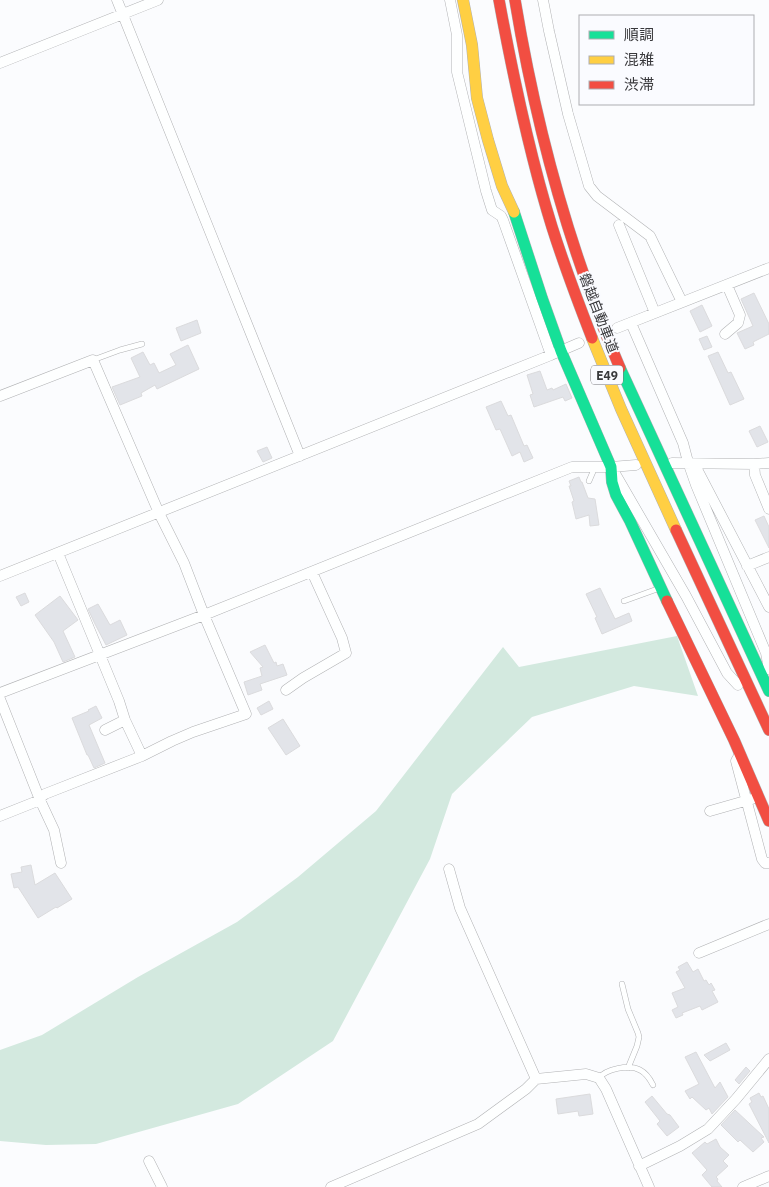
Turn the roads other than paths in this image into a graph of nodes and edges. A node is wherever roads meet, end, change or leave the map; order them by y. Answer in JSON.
{"nodes":[{"id":1,"x":117,"y":0,"type":"edge"},
{"id":2,"x":158,"y":0,"type":"edge"},
{"id":3,"x":450,"y":0,"type":"edge"},
{"id":4,"x":463,"y":0,"type":"edge"},
{"id":5,"x":499,"y":0,"type":"edge"},
{"id":6,"x":514,"y":0,"type":"edge"},
{"id":7,"x":543,"y":0,"type":"edge"},
{"id":8,"x":123,"y":14,"type":"junction"},
{"id":9,"x":0,"y":64,"type":"edge"},
{"id":10,"x":619,"y":225,"type":"dead end"},
{"id":11,"x":769,"y":268,"type":"edge"},
{"id":12,"x":727,"y":285,"type":"junction"},
{"id":13,"x":682,"y":302,"type":"junction"},
{"id":14,"x":655,"y":313,"type":"junction"},
{"id":15,"x":631,"y":323,"type":"junction"},
{"id":16,"x":617,"y":328,"type":"dead end"},
{"id":17,"x":725,"y":334,"type":"dead end"},
{"id":18,"x":579,"y":343,"type":"dead end"},
{"id":19,"x":142,"y":344,"type":"dead end"},
{"id":20,"x":556,"y":353,"type":"junction"},
{"id":21,"x":93,"y":360,"type":"junction"},
{"id":22,"x":0,"y":396,"type":"edge"},
{"id":23,"x":300,"y":456,"type":"junction"},
{"id":24,"x":688,"y":462,"type":"junction"},
{"id":25,"x":769,"y":462,"type":"edge"},
{"id":26,"x":672,"y":463,"type":"dead end"},
{"id":27,"x":636,"y":464,"type":"dead end"},
{"id":28,"x":754,"y":464,"type":"junction"},
{"id":29,"x":595,"y":467,"type":"junction"},
{"id":30,"x":611,"y":467,"type":"junction"},
{"id":31,"x":589,"y":481,"type":"dead end"},
{"id":32,"x":769,"y":509,"type":"edge"},
{"id":33,"x":159,"y":513,"type":"junction"},
{"id":34,"x":58,"y":553,"type":"junction"},
{"id":35,"x":769,"y":557,"type":"edge"},
{"id":36,"x":747,"y":566,"type":"junction"},
{"id":37,"x":312,"y":572,"type":"junction"},
{"id":38,"x":0,"y":576,"type":"edge"},
{"id":39,"x":661,"y":588,"type":"junction"},
{"id":40,"x":624,"y":601,"type":"dead end"},
{"id":41,"x":769,"y":607,"type":"edge"},
{"id":42,"x":204,"y":615,"type":"junction"},
{"id":43,"x":100,"y":655,"type":"junction"},
{"id":44,"x":769,"y":669,"type":"edge"},
{"id":45,"x":738,"y":685,"type":"dead end"},
{"id":46,"x":286,"y":690,"type":"dead end"},
{"id":47,"x":769,"y":691,"type":"edge"},
{"id":48,"x":0,"y":693,"type":"edge"},
{"id":49,"x":0,"y":699,"type":"edge"},
{"id":50,"x":125,"y":720,"type":"junction"},
{"id":51,"x":105,"y":730,"type":"dead end"},
{"id":52,"x":769,"y":730,"type":"edge"},
{"id":53,"x":740,"y":754,"type":"junction"},
{"id":54,"x":142,"y":756,"type":"junction"},
{"id":55,"x":758,"y":797,"type":"junction"},
{"id":56,"x":40,"y":800,"type":"junction"},
{"id":57,"x":746,"y":800,"type":"junction"},
{"id":58,"x":710,"y":811,"type":"dead end"},
{"id":59,"x":0,"y":816,"type":"edge"},
{"id":60,"x":769,"y":821,"type":"edge"},
{"id":61,"x":61,"y":863,"type":"dead end"},
{"id":62,"x":769,"y":863,"type":"edge"},
{"id":63,"x":449,"y":869,"type":"dead end"},
{"id":64,"x":769,"y":924,"type":"edge"},
{"id":65,"x":699,"y":953,"type":"dead end"},
{"id":66,"x":622,"y":984,"type":"dead end"},
{"id":67,"x":769,"y":1059,"type":"edge"},
{"id":68,"x":628,"y":1068,"type":"junction"},
{"id":69,"x":599,"y":1078,"type":"junction"},
{"id":70,"x":536,"y":1079,"type":"junction"},
{"id":71,"x":653,"y":1085,"type":"dead end"},
{"id":72,"x":149,"y":1160,"type":"dead end"},
{"id":73,"x":639,"y":1166,"type":"junction"},
{"id":74,"x":769,"y":1176,"type":"edge"},
{"id":75,"x":162,"y":1187,"type":"edge"},
{"id":76,"x":330,"y":1187,"type":"edge"},
{"id":77,"x":649,"y":1187,"type":"edge"},
{"id":78,"x":743,"y":1187,"type":"edge"}],
"edges":[{"from":1,"to":8,"type":"street"},
{"from":2,"to":8,"type":"street"},
{"from":3,"to":20,"type":"street"},
{"from":4,"to":20,"type":"main road"},
{"from":5,"to":52,"type":"main road","name":"磐越自動車道","number":"E49"},
{"from":6,"to":47,"type":"main road","name":"磐越自動車道","number":"E49"},
{"from":7,"to":13,"type":"street"},
{"from":8,"to":9,"type":"street"},
{"from":8,"to":23,"type":"street"},
{"from":10,"to":14,"type":"street"},
{"from":11,"to":12,"type":"street"},
{"from":12,"to":13,"type":"street"},
{"from":12,"to":17,"type":"street"},
{"from":13,"to":14,"type":"street"},
{"from":14,"to":15,"type":"street"},
{"from":15,"to":16,"type":"street"},
{"from":15,"to":24,"type":"street"},
{"from":18,"to":20,"type":"street"},
{"from":19,"to":21,"type":"lane"},
{"from":20,"to":23,"type":"street"},
{"from":20,"to":30,"type":"main road"},
{"from":21,"to":22,"type":"street"},
{"from":21,"to":33,"type":"street"},
{"from":23,"to":33,"type":"street"},
{"from":24,"to":26,"type":"street"},
{"from":24,"to":28,"type":"street"},
{"from":24,"to":36,"type":"street"},
{"from":24,"to":44,"type":"street"},
{"from":25,"to":28,"type":"street"},
{"from":27,"to":30,"type":"street"},
{"from":28,"to":32,"type":"street"},
{"from":29,"to":30,"type":"street"},
{"from":29,"to":31,"type":"lane"},
{"from":29,"to":37,"type":"street"},
{"from":30,"to":39,"type":"main road"},
{"from":30,"to":45,"type":"street"},
{"from":33,"to":34,"type":"street"},
{"from":33,"to":42,"type":"street"},
{"from":34,"to":38,"type":"street"},
{"from":34,"to":43,"type":"street"},
{"from":35,"to":36,"type":"street"},
{"from":36,"to":41,"type":"street"},
{"from":37,"to":42,"type":"street"},
{"from":37,"to":46,"type":"street"},
{"from":39,"to":40,"type":"lane"},
{"from":39,"to":53,"type":"main road"},
{"from":42,"to":43,"type":"street"},
{"from":42,"to":54,"type":"street"},
{"from":43,"to":48,"type":"street"},
{"from":43,"to":50,"type":"street"},
{"from":49,"to":56,"type":"street"},
{"from":50,"to":51,"type":"street"},
{"from":50,"to":54,"type":"street"},
{"from":53,"to":55,"type":"main road"},
{"from":53,"to":57,"type":"street"},
{"from":54,"to":56,"type":"street"},
{"from":55,"to":57,"type":"street"},
{"from":55,"to":60,"type":"main road"},
{"from":56,"to":59,"type":"street"},
{"from":56,"to":61,"type":"street"},
{"from":57,"to":58,"type":"street"},
{"from":57,"to":62,"type":"street"},
{"from":63,"to":70,"type":"street"},
{"from":64,"to":65,"type":"street"},
{"from":66,"to":68,"type":"lane"},
{"from":67,"to":73,"type":"street"},
{"from":68,"to":69,"type":"lane"},
{"from":68,"to":71,"type":"lane"},
{"from":69,"to":70,"type":"street"},
{"from":69,"to":73,"type":"street"},
{"from":70,"to":76,"type":"street"},
{"from":72,"to":75,"type":"street"},
{"from":73,"to":77,"type":"street"},
{"from":74,"to":78,"type":"street"}]}
